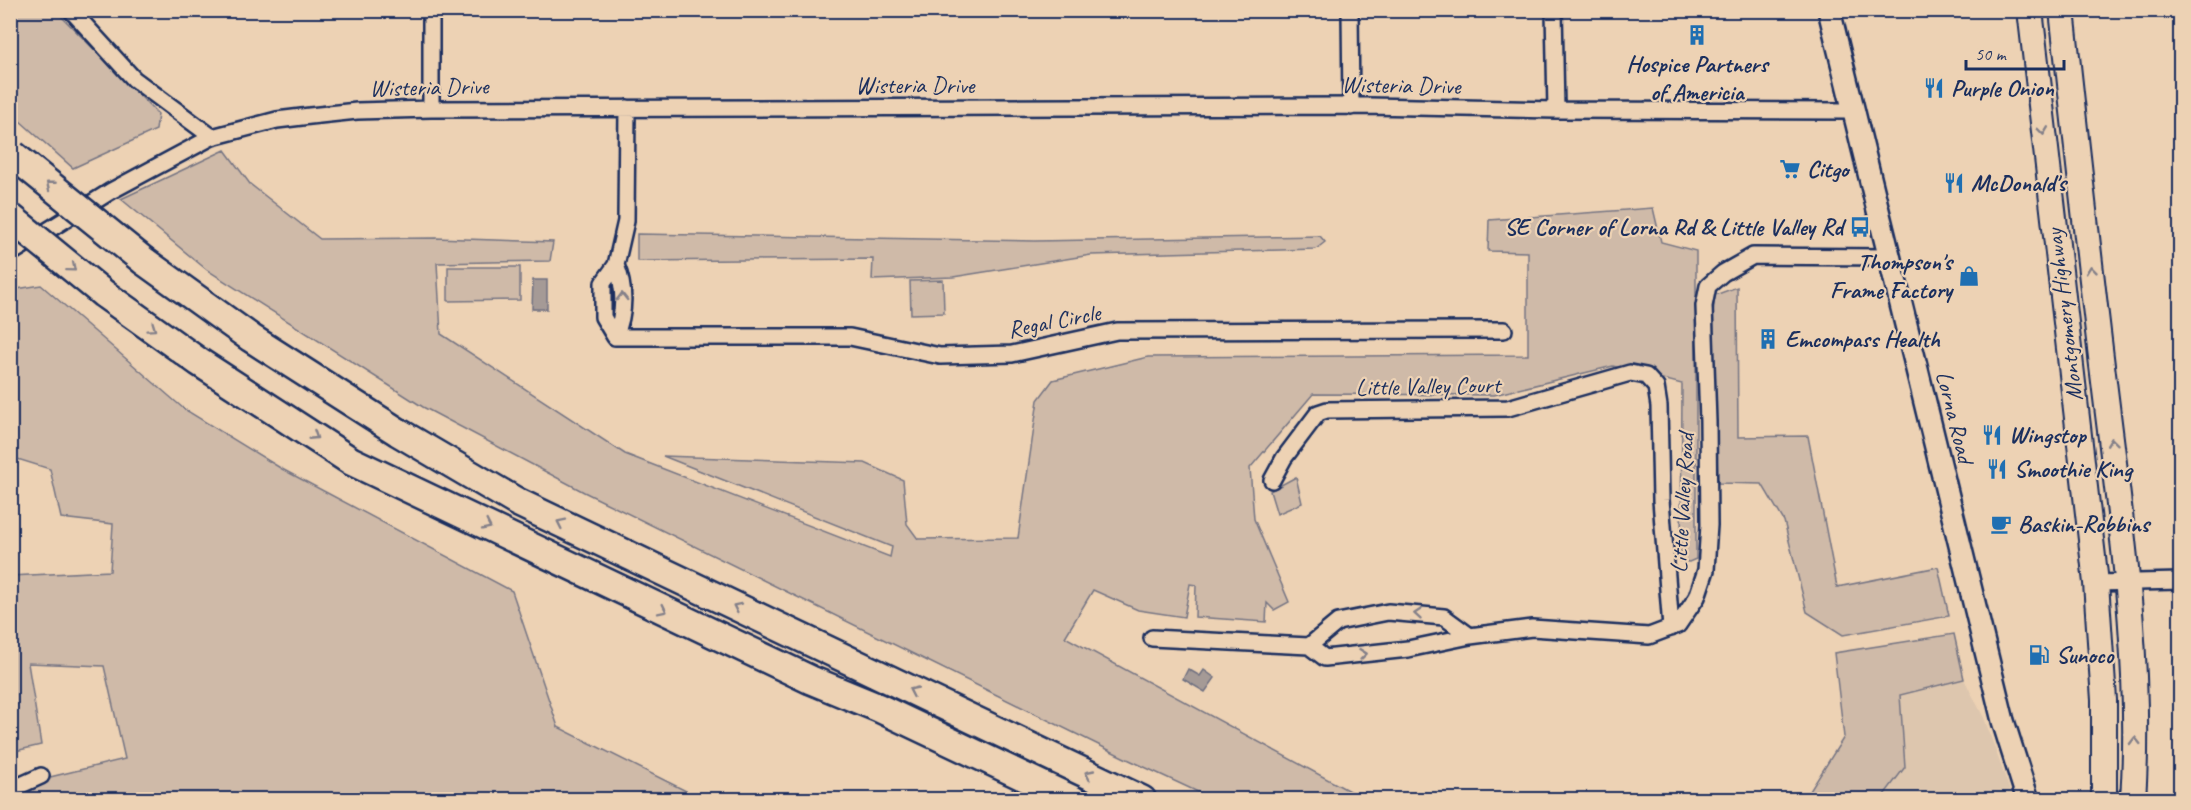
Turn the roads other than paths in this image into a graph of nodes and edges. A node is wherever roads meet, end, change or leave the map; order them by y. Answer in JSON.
{"nodes":[{"id":1,"x":71,"y":10,"type":"edge"},
{"id":2,"x":431,"y":10,"type":"edge"},
{"id":3,"x":1350,"y":10,"type":"edge"},
{"id":4,"x":1554,"y":10,"type":"edge"},
{"id":5,"x":1829,"y":10,"type":"edge"},
{"id":6,"x":2030,"y":10,"type":"edge"},
{"id":7,"x":2062,"y":10,"type":"edge"},
{"id":8,"x":1351,"y":107,"type":"junction"},
{"id":9,"x":627,"y":108,"type":"junction"},
{"id":10,"x":431,"y":109,"type":"junction"},
{"id":11,"x":1556,"y":110,"type":"junction"},
{"id":12,"x":1854,"y":111,"type":"junction"},
{"id":13,"x":212,"y":137,"type":"junction"},
{"id":14,"x":12,"y":154,"type":"edge"},
{"id":15,"x":10,"y":217,"type":"edge"},
{"id":16,"x":10,"y":254,"type":"edge"},
{"id":17,"x":1890,"y":257,"type":"junction"},
{"id":18,"x":1504,"y":330,"type":"dead end"},
{"id":19,"x":1272,"y":480,"type":"dead end"},
{"id":20,"x":2127,"y":581,"type":"junction"},
{"id":21,"x":2181,"y":581,"type":"edge"},
{"id":22,"x":2096,"y":583,"type":"junction"},
{"id":23,"x":1671,"y":628,"type":"junction"},
{"id":24,"x":1470,"y":636,"type":"junction"},
{"id":25,"x":1152,"y":638,"type":"dead end"},
{"id":26,"x":1308,"y":646,"type":"junction"},
{"id":27,"x":41,"y":776,"type":"dead end"},
{"id":28,"x":10,"y":790,"type":"edge"},
{"id":29,"x":2028,"y":799,"type":"edge"},
{"id":30,"x":2133,"y":799,"type":"edge"},
{"id":31,"x":1073,"y":800,"type":"edge"},
{"id":32,"x":1142,"y":800,"type":"edge"},
{"id":33,"x":2104,"y":800,"type":"edge"}],
"edges":[{"from":1,"to":13,"type":"street"},
{"from":2,"to":10,"type":"street"},
{"from":3,"to":8,"type":"street"},
{"from":4,"to":11,"type":"street"},
{"from":5,"to":12,"type":"street","name":"Lorna Road"},
{"from":6,"to":22,"type":"main road","name":"Montgomery Highway","one_way":true},
{"from":20,"to":7,"type":"main road","name":"Montgomery Highway","one_way":true},
{"from":8,"to":9,"type":"street","name":"Wisteria Drive"},
{"from":8,"to":11,"type":"street","name":"Wisteria Drive"},
{"from":9,"to":10,"type":"street","name":"Wisteria Drive"},
{"from":9,"to":18,"type":"street","name":"Regal Circle"},
{"from":10,"to":13,"type":"street","name":"Wisteria Drive"},
{"from":11,"to":12,"type":"street","name":"Wisteria Drive"},
{"from":12,"to":17,"type":"street","name":"Lorna Road"},
{"from":13,"to":16,"type":"street","name":"Wisteria Drive"},
{"from":32,"to":14,"type":"highway","one_way":true,"bridge":true},
{"from":15,"to":31,"type":"highway","one_way":true,"bridge":true},
{"from":17,"to":23,"type":"street","name":"Little Valley Road"},
{"from":17,"to":29,"type":"street","name":"Lorna Road"},
{"from":19,"to":23,"type":"street","name":"Little Valley Court"},
{"from":20,"to":21,"type":"street"},
{"from":20,"to":22,"type":"street"},
{"from":30,"to":20,"type":"main road","name":"Montgomery Highway","one_way":true},
{"from":22,"to":33,"type":"main road","name":"Montgomery Highway"},
{"from":23,"to":24,"type":"street"},
{"from":26,"to":24,"type":"street","one_way":true},
{"from":24,"to":26,"type":"street","one_way":true},
{"from":25,"to":26,"type":"street"},
{"from":27,"to":28,"type":"street"}]}
